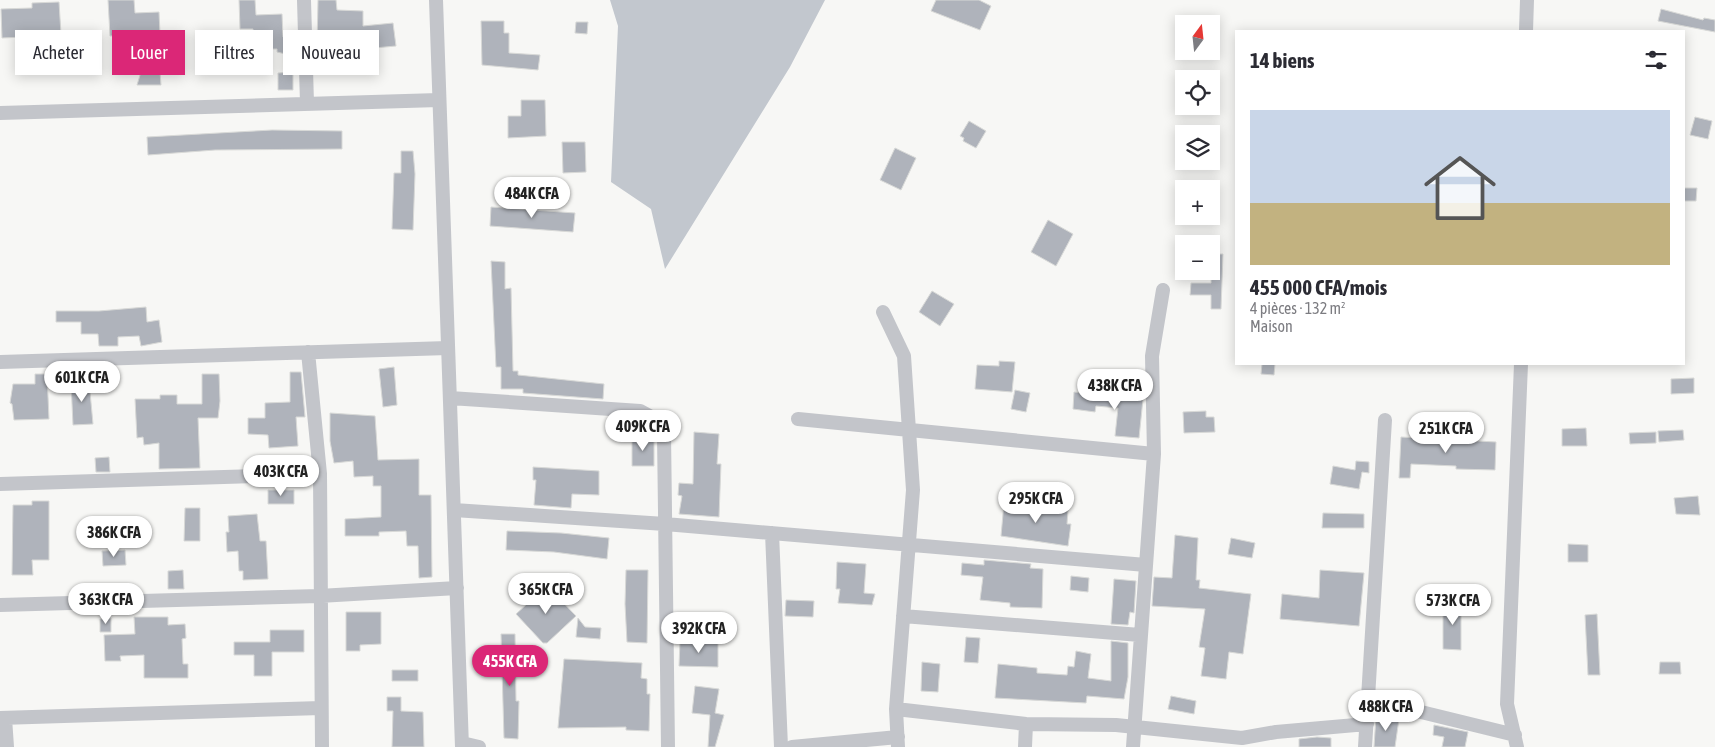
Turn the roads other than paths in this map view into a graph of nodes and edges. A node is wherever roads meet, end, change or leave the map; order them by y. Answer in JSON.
{"nodes":[{"id":1,"x":304,"y":0,"type":"edge"},
{"id":2,"x":436,"y":0,"type":"edge"},
{"id":3,"x":1527,"y":0,"type":"edge"},
{"id":4,"x":1526,"y":30,"type":"edge"},
{"id":5,"x":439,"y":100,"type":"junction"},
{"id":6,"x":307,"y":104,"type":"junction"},
{"id":7,"x":0,"y":113,"type":"edge"},
{"id":8,"x":1163,"y":290,"type":"dead end"},
{"id":9,"x":883,"y":312,"type":"dead end"},
{"id":10,"x":448,"y":348,"type":"junction"},
{"id":11,"x":308,"y":352,"type":"junction"},
{"id":12,"x":0,"y":362,"type":"edge"},
{"id":13,"x":1521,"y":365,"type":"edge"},
{"id":14,"x":450,"y":398,"type":"junction"},
{"id":15,"x":798,"y":419,"type":"dead end"},
{"id":16,"x":1385,"y":420,"type":"dead end"},
{"id":17,"x":908,"y":430,"type":"junction"},
{"id":18,"x":1154,"y":454,"type":"junction"},
{"id":19,"x":320,"y":474,"type":"junction"},
{"id":20,"x":0,"y":484,"type":"edge"},
{"id":21,"x":454,"y":510,"type":"junction"},
{"id":22,"x":665,"y":524,"type":"junction"},
{"id":23,"x":772,"y":533,"type":"junction"},
{"id":24,"x":909,"y":545,"type":"junction"},
{"id":25,"x":1146,"y":565,"type":"junction"},
{"id":26,"x":457,"y":588,"type":"junction"},
{"id":27,"x":319,"y":596,"type":"junction"},
{"id":28,"x":0,"y":605,"type":"edge"},
{"id":29,"x":903,"y":616,"type":"junction"},
{"id":30,"x":1140,"y":634,"type":"junction"},
{"id":31,"x":1368,"y":699,"type":"junction"},
{"id":32,"x":321,"y":708,"type":"junction"},
{"id":33,"x":896,"y":709,"type":"junction"},
{"id":34,"x":3,"y":718,"type":"edge"},
{"id":35,"x":1026,"y":724,"type":"junction"},
{"id":36,"x":1367,"y":724,"type":"junction"},
{"id":37,"x":1134,"y":728,"type":"junction"},
{"id":38,"x":1516,"y":741,"type":"edge"},
{"id":39,"x":898,"y":742,"type":"edge"},
{"id":40,"x":1242,"y":742,"type":"edge"},
{"id":41,"x":462,"y":745,"type":"edge"},
{"id":42,"x":7,"y":747,"type":"edge"},
{"id":43,"x":322,"y":747,"type":"edge"},
{"id":44,"x":479,"y":747,"type":"edge"},
{"id":45,"x":668,"y":747,"type":"edge"},
{"id":46,"x":781,"y":747,"type":"edge"},
{"id":47,"x":792,"y":747,"type":"edge"},
{"id":48,"x":1025,"y":747,"type":"edge"},
{"id":49,"x":1133,"y":747,"type":"edge"},
{"id":50,"x":1365,"y":747,"type":"edge"}],
"edges":[{"from":1,"to":6,"type":"street"},
{"from":2,"to":5,"type":"street"},
{"from":3,"to":4,"type":"street"},
{"from":5,"to":6,"type":"street"},
{"from":5,"to":10,"type":"street"},
{"from":6,"to":7,"type":"street"},
{"from":8,"to":18,"type":"street"},
{"from":9,"to":17,"type":"street"},
{"from":10,"to":11,"type":"street"},
{"from":10,"to":14,"type":"street"},
{"from":11,"to":12,"type":"street"},
{"from":11,"to":19,"type":"street"},
{"from":13,"to":38,"type":"street"},
{"from":14,"to":21,"type":"street"},
{"from":14,"to":22,"type":"street"},
{"from":15,"to":17,"type":"street"},
{"from":16,"to":31,"type":"street"},
{"from":17,"to":18,"type":"street"},
{"from":17,"to":24,"type":"street"},
{"from":18,"to":25,"type":"street"},
{"from":19,"to":20,"type":"street"},
{"from":19,"to":27,"type":"street"},
{"from":21,"to":22,"type":"street"},
{"from":21,"to":26,"type":"street"},
{"from":22,"to":23,"type":"street"},
{"from":22,"to":45,"type":"street"},
{"from":23,"to":24,"type":"street"},
{"from":23,"to":46,"type":"street"},
{"from":24,"to":25,"type":"street"},
{"from":24,"to":29,"type":"street"},
{"from":25,"to":30,"type":"street"},
{"from":26,"to":27,"type":"street"},
{"from":26,"to":41,"type":"street"},
{"from":27,"to":28,"type":"street"},
{"from":27,"to":32,"type":"street"},
{"from":29,"to":30,"type":"street"},
{"from":29,"to":33,"type":"street"},
{"from":30,"to":37,"type":"street"},
{"from":31,"to":36,"type":"street"},
{"from":31,"to":38,"type":"street"},
{"from":32,"to":34,"type":"street"},
{"from":32,"to":43,"type":"street"},
{"from":33,"to":35,"type":"street"},
{"from":33,"to":39,"type":"street"},
{"from":34,"to":42,"type":"street"},
{"from":35,"to":37,"type":"street"},
{"from":35,"to":48,"type":"street"},
{"from":36,"to":40,"type":"street"},
{"from":36,"to":50,"type":"street"},
{"from":37,"to":40,"type":"street"},
{"from":37,"to":49,"type":"street"},
{"from":39,"to":47,"type":"street"},
{"from":41,"to":44,"type":"street"}]}
